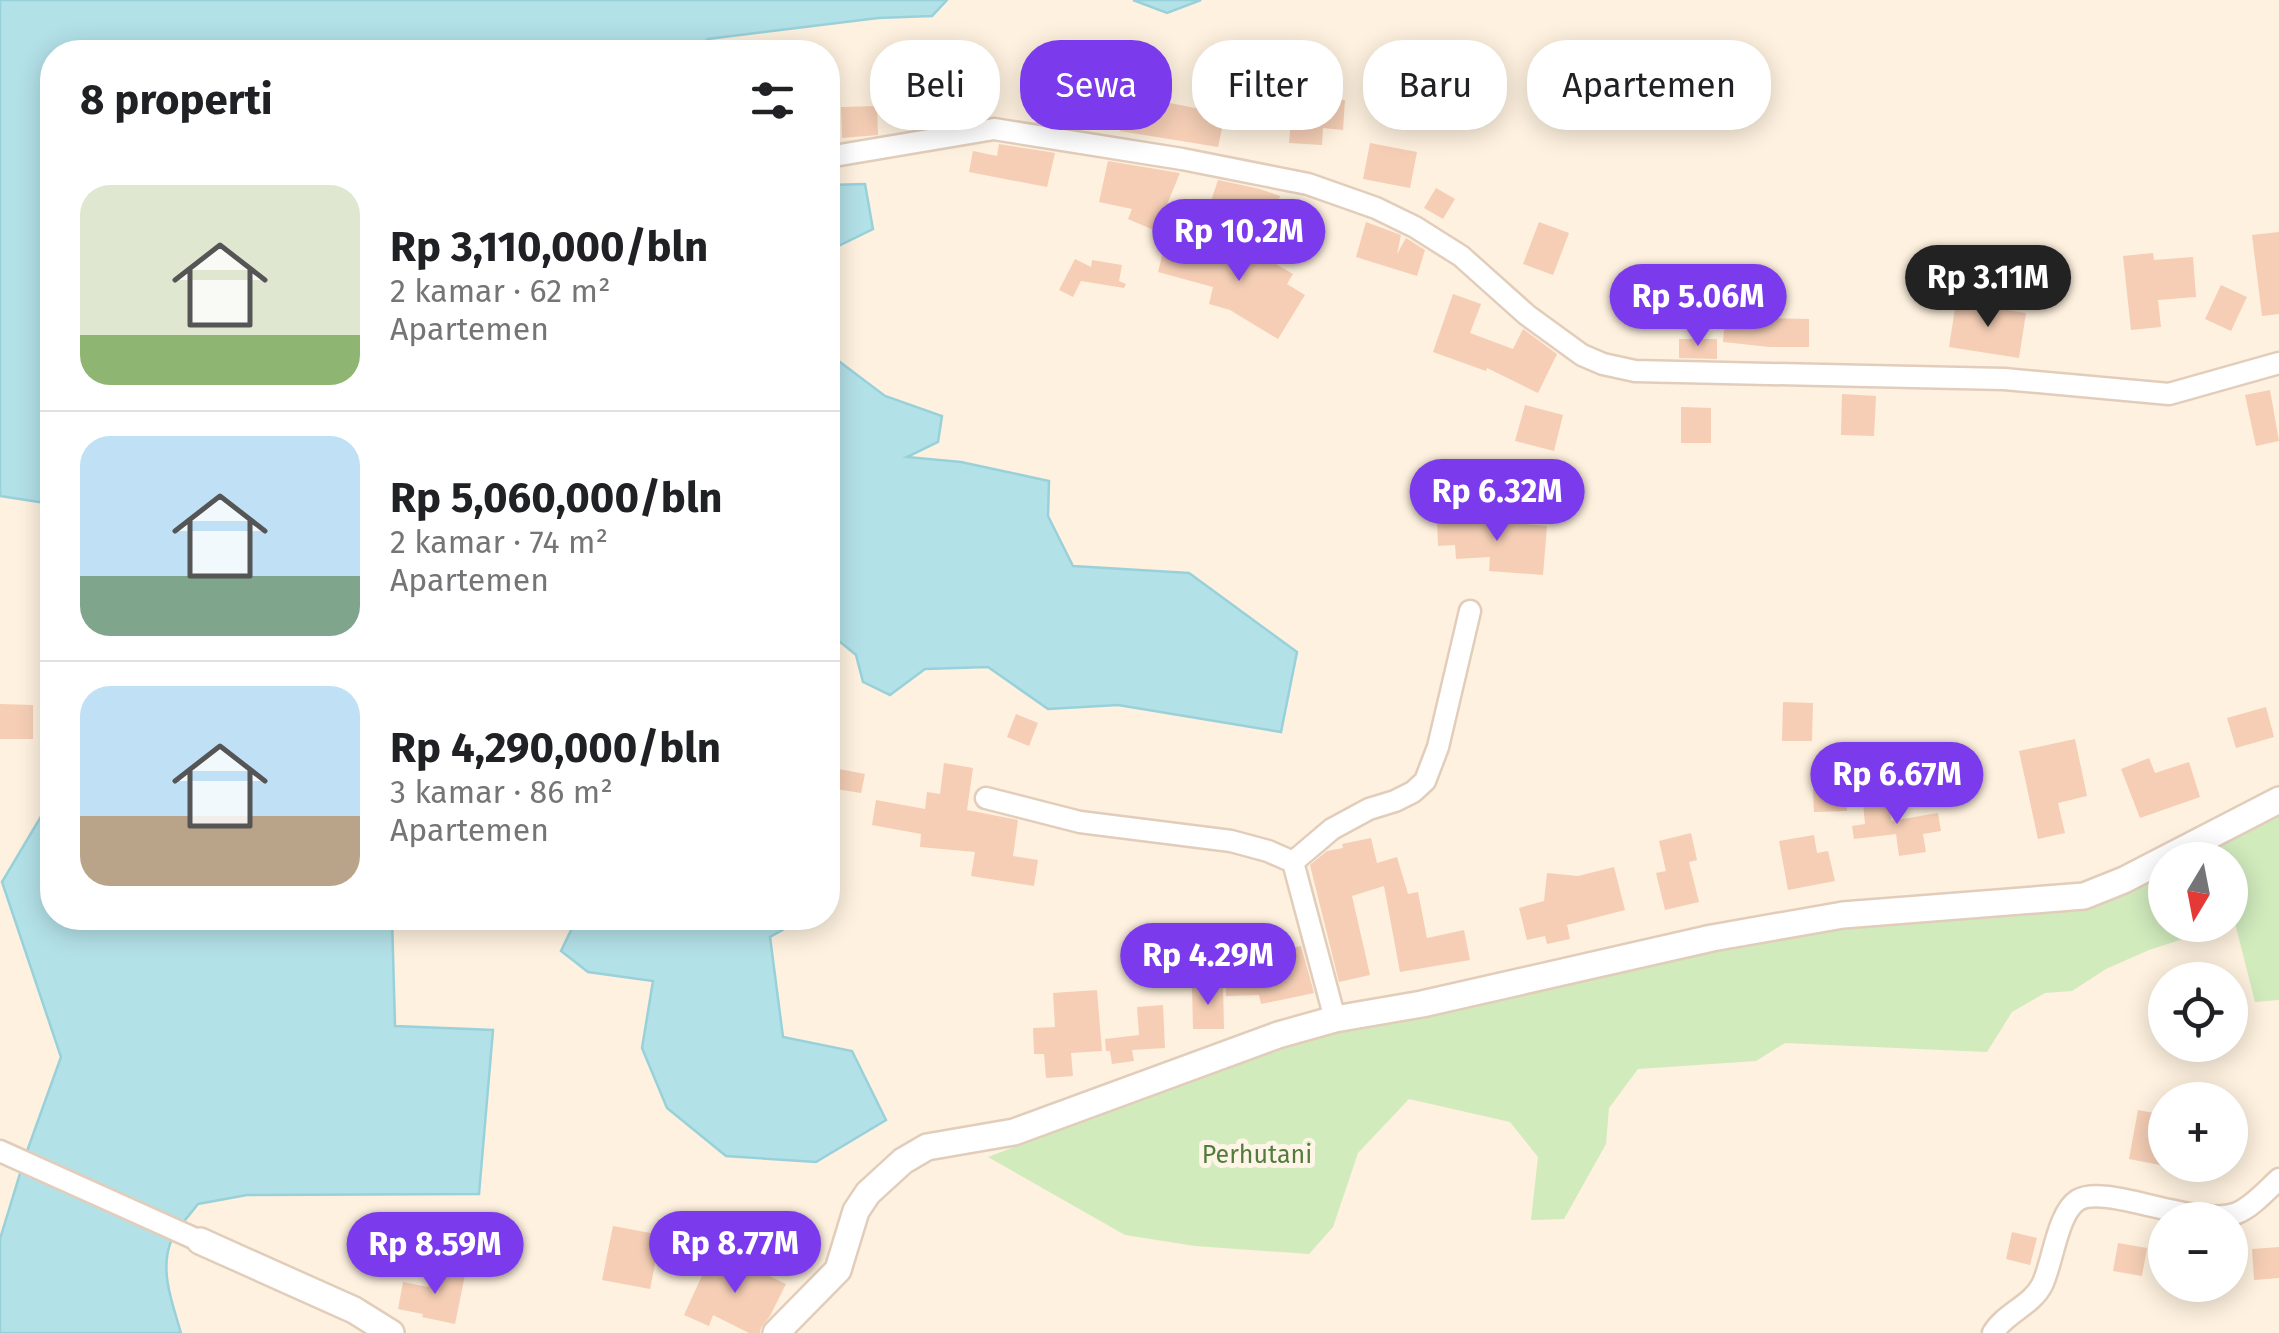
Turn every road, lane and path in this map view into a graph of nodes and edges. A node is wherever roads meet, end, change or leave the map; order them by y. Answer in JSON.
{"nodes":[{"id":1,"x":840,"y":155,"type":"edge"},
{"id":2,"x":2279,"y":364,"type":"edge"},
{"id":3,"x":1470,"y":610,"type":"dead end"},
{"id":4,"x":986,"y":798,"type":"dead end"},
{"id":5,"x":2279,"y":800,"type":"edge"},
{"id":6,"x":1293,"y":862,"type":"junction"},
{"id":7,"x":1335,"y":1019,"type":"junction"},
{"id":8,"x":0,"y":1152,"type":"edge"},
{"id":9,"x":2279,"y":1179,"type":"edge"},
{"id":10,"x":200,"y":1242,"type":"joint"},
{"id":11,"x":391,"y":1333,"type":"edge"},
{"id":12,"x":776,"y":1333,"type":"edge"},
{"id":13,"x":1994,"y":1333,"type":"edge"}],
"edges":[{"from":1,"to":2,"type":"street"},
{"from":3,"to":6,"type":"street"},
{"from":4,"to":6,"type":"street"},
{"from":5,"to":7,"type":"street"},
{"from":6,"to":7,"type":"street"},
{"from":7,"to":12,"type":"street"},
{"from":8,"to":10,"type":"street"},
{"from":9,"to":13,"type":"street"},
{"from":10,"to":11,"type":"street"}]}
